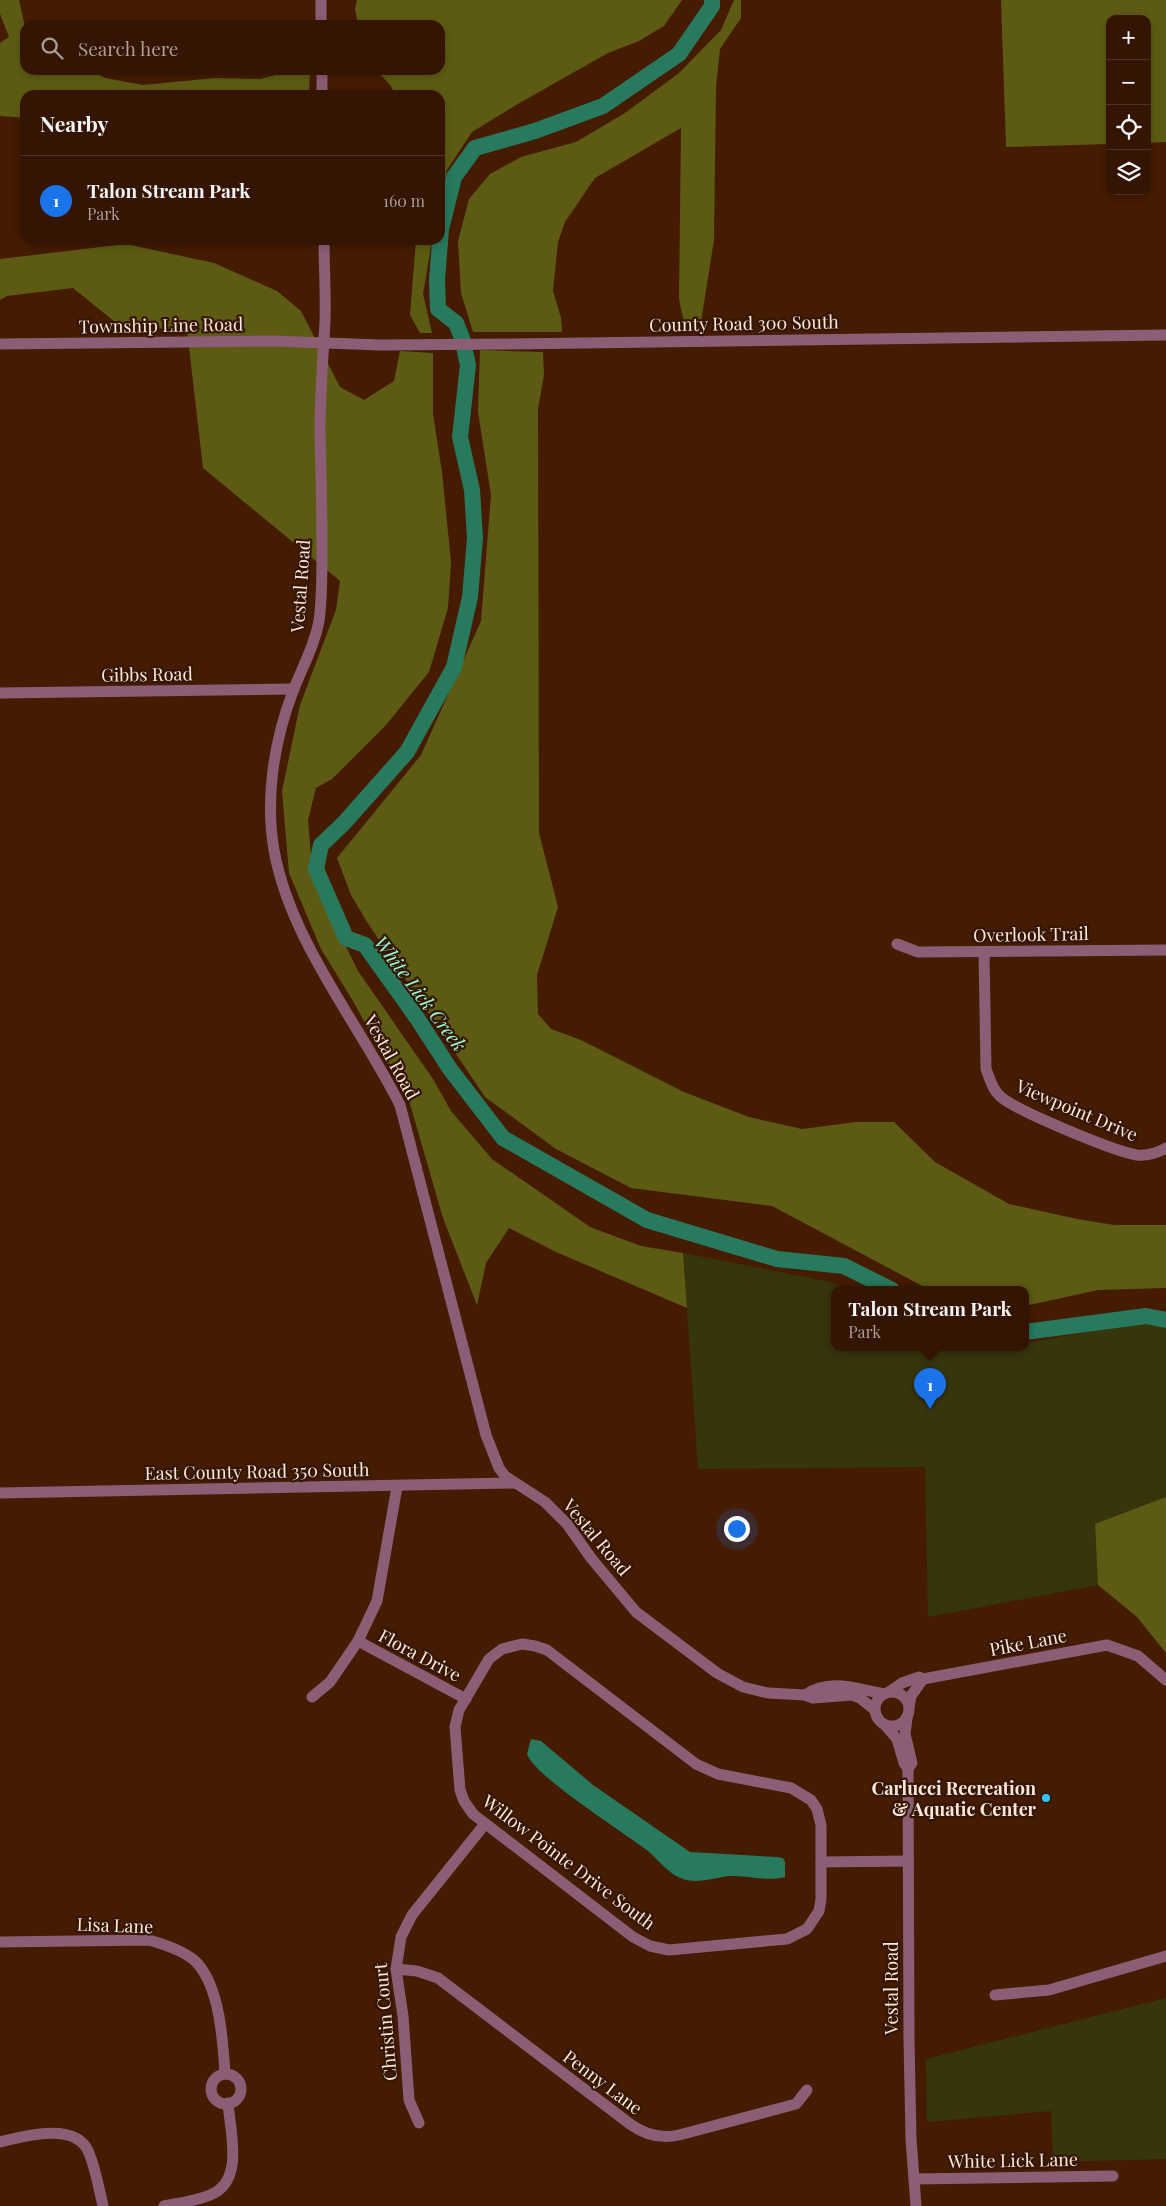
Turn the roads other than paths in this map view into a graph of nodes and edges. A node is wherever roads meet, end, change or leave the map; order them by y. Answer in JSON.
{"nodes":[{"id":1,"x":321,"y":0,"type":"edge"},
{"id":2,"x":321,"y":20,"type":"edge"},
{"id":3,"x":322,"y":75,"type":"edge"},
{"id":4,"x":322,"y":90,"type":"edge"},
{"id":5,"x":324,"y":245,"type":"edge"},
{"id":6,"x":1166,"y":335,"type":"edge"},
{"id":7,"x":323,"y":342,"type":"junction"},
{"id":8,"x":0,"y":344,"type":"edge"},
{"id":9,"x":294,"y":689,"type":"junction"},
{"id":10,"x":0,"y":693,"type":"edge"},
{"id":11,"x":897,"y":944,"type":"dead end"},
{"id":12,"x":1166,"y":950,"type":"edge"},
{"id":13,"x":984,"y":952,"type":"junction"},
{"id":14,"x":1166,"y":1148,"type":"edge"},
{"id":15,"x":514,"y":1483,"type":"junction"},
{"id":16,"x":397,"y":1487,"type":"junction"},
{"id":17,"x":0,"y":1494,"type":"edge"},
{"id":18,"x":358,"y":1641,"type":"junction"},
{"id":19,"x":923,"y":1679,"type":"junction"},
{"id":20,"x":1166,"y":1680,"type":"edge"},
{"id":21,"x":886,"y":1693,"type":"junction"},
{"id":22,"x":805,"y":1694,"type":"junction"},
{"id":23,"x":312,"y":1697,"type":"dead end"},
{"id":24,"x":466,"y":1699,"type":"junction"},
{"id":25,"x":875,"y":1710,"type":"junction"},
{"id":26,"x":908,"y":1712,"type":"junction"},
{"id":27,"x":885,"y":1725,"type":"junction"},
{"id":28,"x":908,"y":1769,"type":"junction"},
{"id":29,"x":485,"y":1824,"type":"junction"},
{"id":30,"x":908,"y":1861,"type":"junction"},
{"id":31,"x":821,"y":1862,"type":"junction"},
{"id":32,"x":0,"y":1942,"type":"edge"},
{"id":33,"x":1166,"y":1956,"type":"edge"},
{"id":34,"x":396,"y":1969,"type":"junction"},
{"id":35,"x":995,"y":1995,"type":"dead end"},
{"id":36,"x":225,"y":2074,"type":"junction"},
{"id":37,"x":807,"y":2090,"type":"dead end"},
{"id":38,"x":228,"y":2103,"type":"junction"},
{"id":39,"x":419,"y":2123,"type":"dead end"},
{"id":40,"x":0,"y":2142,"type":"edge"},
{"id":41,"x":1113,"y":2176,"type":"dead end"},
{"id":42,"x":914,"y":2179,"type":"junction"},
{"id":43,"x":103,"y":2206,"type":"edge"},
{"id":44,"x":164,"y":2206,"type":"edge"},
{"id":45,"x":916,"y":2206,"type":"edge"}],
"edges":[{"from":1,"to":2,"type":"street"},
{"from":3,"to":4,"type":"street"},
{"from":5,"to":7,"type":"street","name":"Vestal Road"},
{"from":6,"to":7,"type":"street","name":"County Road 300 South"},
{"from":7,"to":8,"type":"street","name":"Township Line Road"},
{"from":7,"to":9,"type":"street","name":"Vestal Road"},
{"from":9,"to":10,"type":"street","name":"Gibbs Road"},
{"from":9,"to":15,"type":"street","name":"Vestal Road"},
{"from":11,"to":13,"type":"street","name":"Overlook Trail"},
{"from":12,"to":13,"type":"street","name":"Overlook Trail"},
{"from":13,"to":14,"type":"street","name":"Viewpoint Drive"},
{"from":15,"to":16,"type":"street","name":"East County Road 350 South"},
{"from":15,"to":22,"type":"street","name":"Vestal Road"},
{"from":16,"to":17,"type":"street","name":"East County Road 350 South"},
{"from":16,"to":18,"type":"street"},
{"from":18,"to":23,"type":"street"},
{"from":18,"to":24,"type":"street","name":"Flora Drive"},
{"from":19,"to":20,"type":"street","name":"Pike Lane"},
{"from":19,"to":21,"type":"street","name":"Pike Lane"},
{"from":19,"to":26,"type":"street"},
{"from":21,"to":22,"type":"street","name":"Vestal Road"},
{"from":21,"to":25,"type":"street"},
{"from":21,"to":26,"type":"street"},
{"from":22,"to":25,"type":"street","name":"Vestal Road"},
{"from":24,"to":29,"type":"street","name":"Willow Pointe Drive South"},
{"from":24,"to":31,"type":"street","name":"Willow Pointe Drive South"},
{"from":25,"to":27,"type":"street"},
{"from":26,"to":27,"type":"street"},
{"from":26,"to":28,"type":"street","name":"Vestal Road"},
{"from":27,"to":28,"type":"street","name":"Vestal Road"},
{"from":28,"to":30,"type":"street","name":"Vestal Road"},
{"from":29,"to":31,"type":"street","name":"Willow Pointe Drive South"},
{"from":29,"to":34,"type":"street","name":"Christin Court"},
{"from":30,"to":31,"type":"street"},
{"from":30,"to":42,"type":"street","name":"Vestal Road"},
{"from":32,"to":36,"type":"street","name":"Lisa Lane"},
{"from":33,"to":35,"type":"street"},
{"from":34,"to":37,"type":"street","name":"Penny Lane"},
{"from":34,"to":39,"type":"street","name":"Christin Court"},
{"from":36,"to":38,"type":"street"},
{"from":36,"to":38,"type":"street"},
{"from":38,"to":44,"type":"street"},
{"from":40,"to":43,"type":"street"},
{"from":41,"to":42,"type":"street","name":"White Lick Lane"},
{"from":42,"to":45,"type":"street","name":"Vestal Road"}]}
